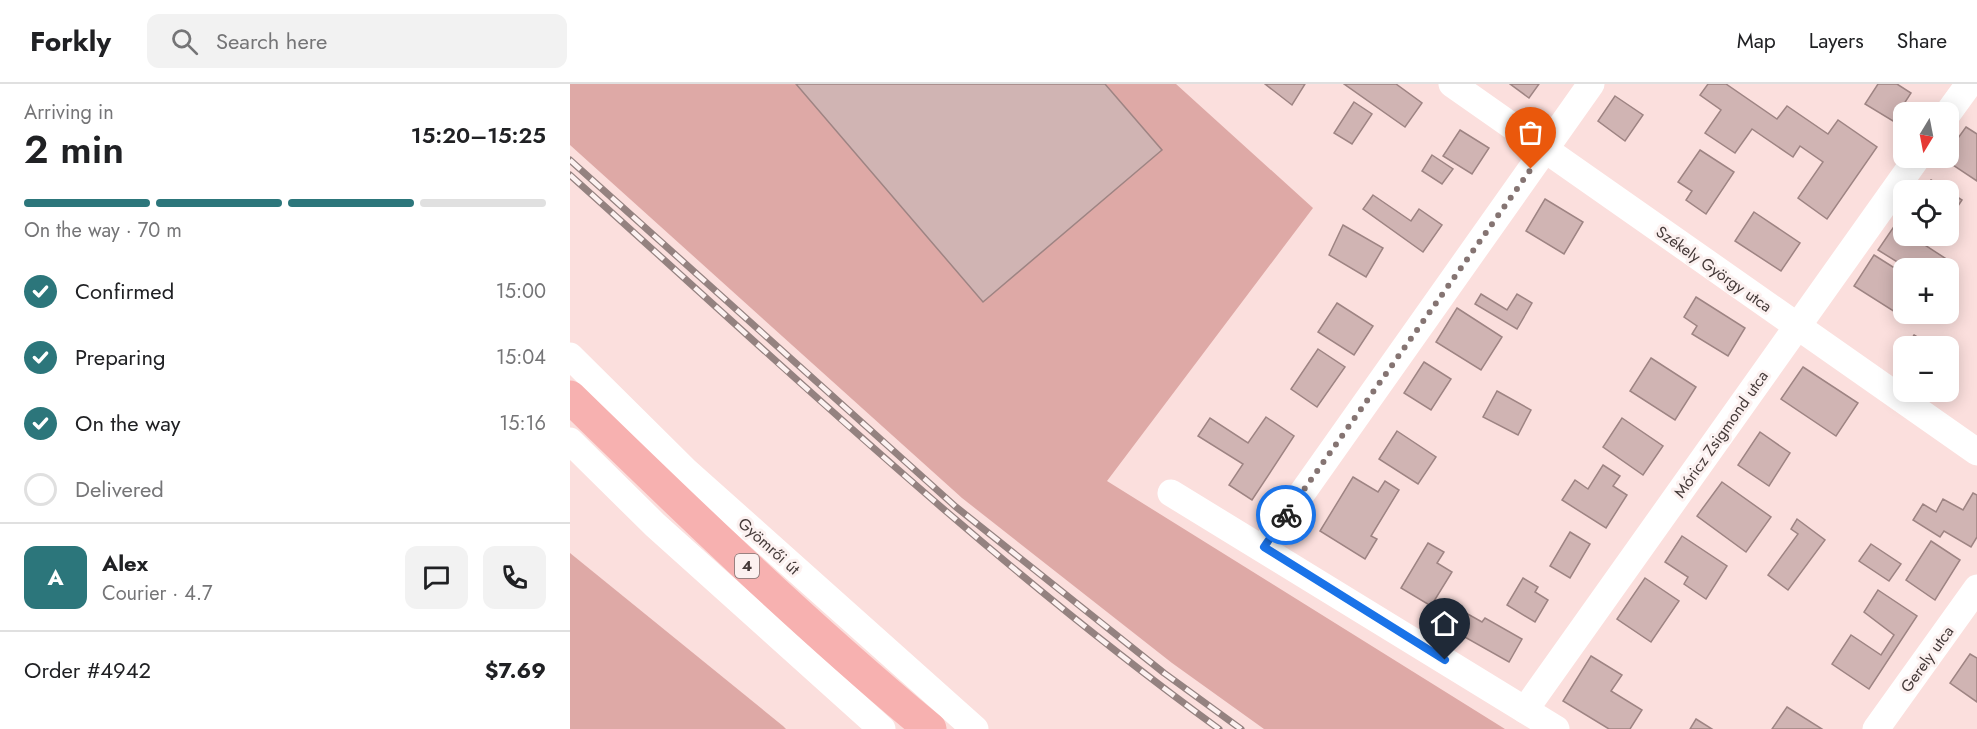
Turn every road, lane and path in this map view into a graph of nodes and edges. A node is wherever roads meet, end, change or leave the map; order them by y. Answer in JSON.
{"nodes":[{"id":1,"x":1452,"y":84,"type":"edge"},
{"id":2,"x":1591,"y":84,"type":"edge"},
{"id":3,"x":1969,"y":84,"type":"edge"},
{"id":4,"x":1956,"y":102,"type":"edge"},
{"id":5,"x":1544,"y":150,"type":"junction"},
{"id":6,"x":1910,"y":168,"type":"edge"},
{"id":7,"x":1797,"y":327,"type":"junction"},
{"id":8,"x":570,"y":356,"type":"edge"},
{"id":9,"x":570,"y":397,"type":"edge"},
{"id":10,"x":570,"y":441,"type":"edge"},
{"id":11,"x":1977,"y":452,"type":"edge"},
{"id":12,"x":1171,"y":493,"type":"dead end"},
{"id":13,"x":1264,"y":547,"type":"junction"},
{"id":14,"x":1977,"y":588,"type":"edge"},
{"id":15,"x":1525,"y":710,"type":"junction"},
{"id":16,"x":882,"y":729,"type":"edge"},
{"id":17,"x":930,"y":729,"type":"edge"},
{"id":18,"x":975,"y":729,"type":"edge"},
{"id":19,"x":1556,"y":729,"type":"edge"},
{"id":20,"x":1876,"y":729,"type":"edge"}],
"edges":[{"from":1,"to":5,"type":"street","name":"Székely György utca"},
{"from":2,"to":5,"type":"street"},
{"from":3,"to":4,"type":"street"},
{"from":5,"to":7,"type":"street","name":"Székely György utca"},
{"from":5,"to":13,"type":"street"},
{"from":6,"to":7,"type":"street","name":"Móricz Zsigmond utca"},
{"from":7,"to":11,"type":"street","name":"Székely György utca"},
{"from":7,"to":15,"type":"street","name":"Móricz Zsigmond utca"},
{"from":8,"to":18,"type":"street","name":"Gyömrői út"},
{"from":9,"to":17,"type":"main road","number":"4"},
{"from":10,"to":16,"type":"street"},
{"from":12,"to":13,"type":"street"},
{"from":13,"to":15,"type":"street"},
{"from":14,"to":20,"type":"street","name":"Gerely utca"},
{"from":15,"to":19,"type":"street"}]}
